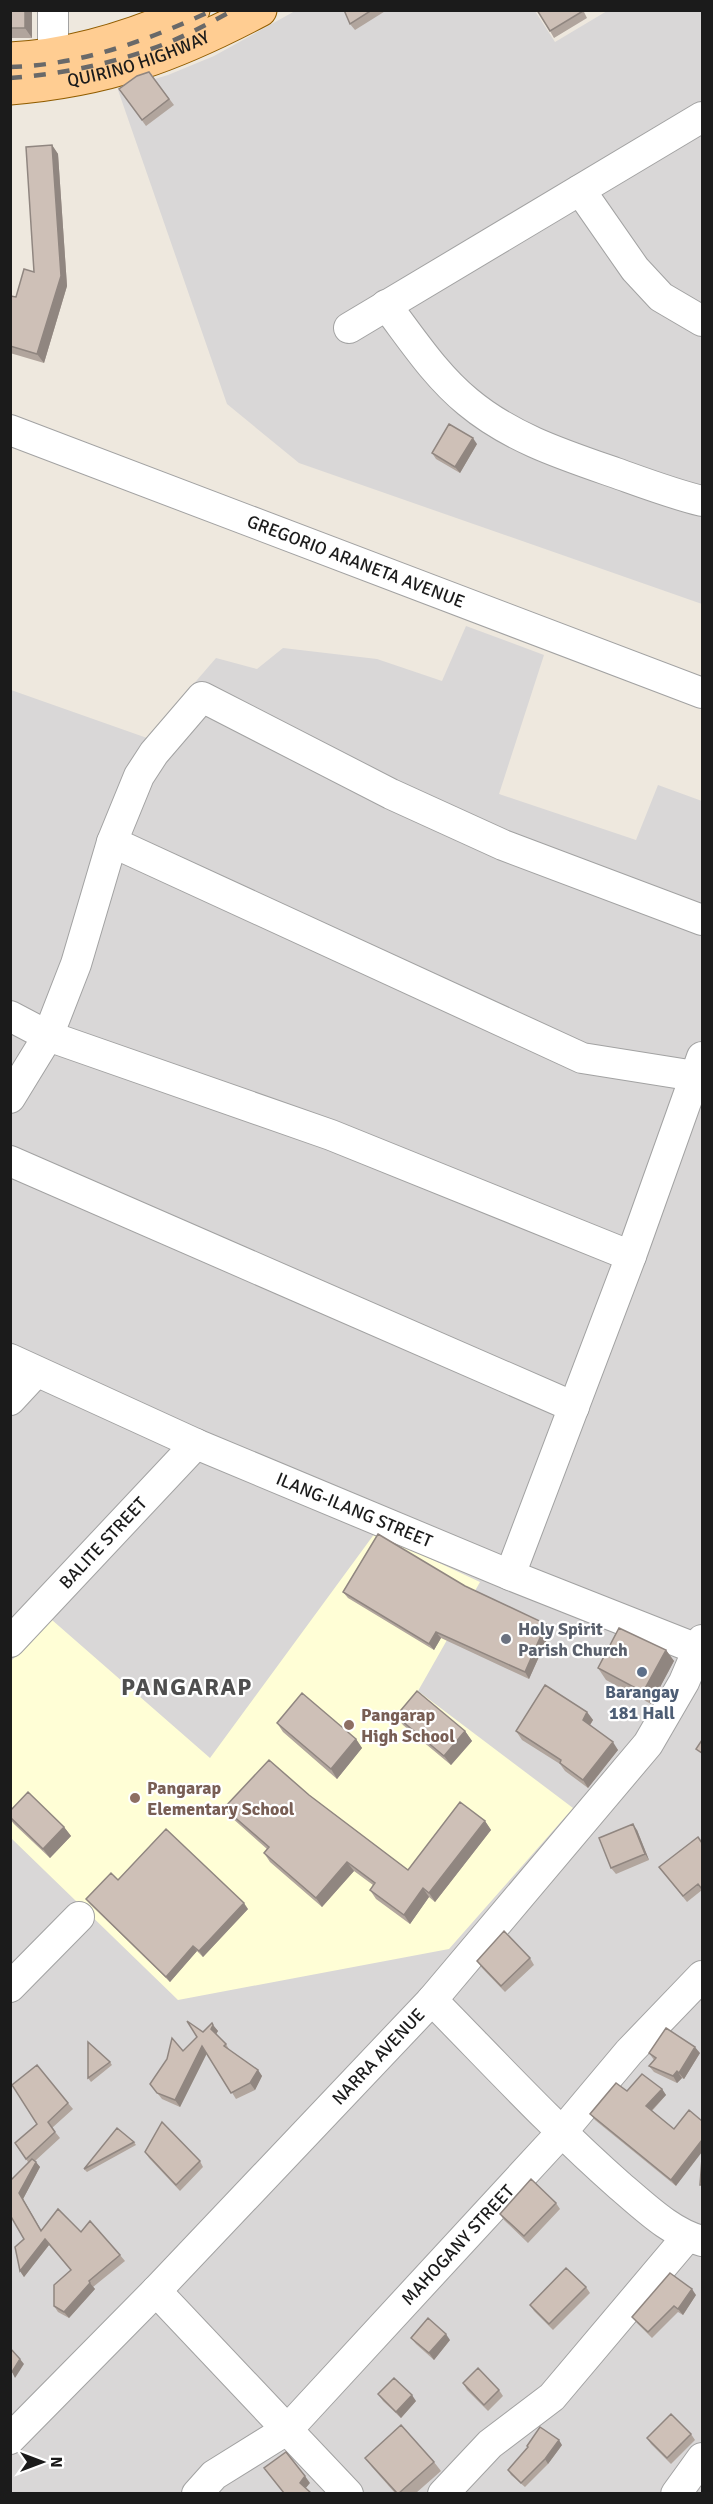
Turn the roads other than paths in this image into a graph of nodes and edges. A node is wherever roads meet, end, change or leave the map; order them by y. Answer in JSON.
{"nodes":[{"id":1,"x":53,"y":10,"type":"edge"},
{"id":2,"x":193,"y":10,"type":"edge"},
{"id":3,"x":260,"y":10,"type":"edge"},
{"id":4,"x":10,"y":59,"type":"edge"},
{"id":5,"x":53,"y":69,"type":"junction"},
{"id":6,"x":10,"y":88,"type":"edge"},
{"id":7,"x":702,"y":117,"type":"edge"},
{"id":8,"x":580,"y":190,"type":"junction"},
{"id":9,"x":386,"y":305,"type":"junction"},
{"id":10,"x":702,"y":321,"type":"edge"},
{"id":11,"x":349,"y":328,"type":"dead end"},
{"id":12,"x":10,"y":430,"type":"edge"},
{"id":13,"x":702,"y":501,"type":"edge"},
{"id":14,"x":702,"y":693,"type":"edge"},
{"id":15,"x":112,"y":842,"type":"junction"},
{"id":16,"x":702,"y":920,"type":"edge"},
{"id":17,"x":10,"y":1016,"type":"edge"},
{"id":18,"x":48,"y":1036,"type":"junction"},
{"id":19,"x":698,"y":1066,"type":"edge"},
{"id":20,"x":10,"y":1098,"type":"edge"},
{"id":21,"x":10,"y":1161,"type":"edge"},
{"id":22,"x":631,"y":1256,"type":"junction"},
{"id":23,"x":23,"y":1366,"type":"edge"},
{"id":24,"x":10,"y":1400,"type":"edge"},
{"id":25,"x":574,"y":1407,"type":"junction"},
{"id":26,"x":196,"y":1444,"type":"junction"},
{"id":27,"x":510,"y":1575,"type":"junction"},
{"id":28,"x":10,"y":1642,"type":"edge"},
{"id":29,"x":701,"y":1647,"type":"edge"},
{"id":30,"x":79,"y":1917,"type":"dead end"},
{"id":31,"x":702,"y":1977,"type":"edge"},
{"id":32,"x":10,"y":1987,"type":"edge"},
{"id":33,"x":432,"y":2000,"type":"junction"},
{"id":34,"x":692,"y":2006,"type":"edge"},
{"id":35,"x":561,"y":2133,"type":"junction"},
{"id":36,"x":695,"y":2239,"type":"edge"},
{"id":37,"x":156,"y":2291,"type":"junction"},
{"id":38,"x":288,"y":2429,"type":"junction"},
{"id":39,"x":10,"y":2439,"type":"edge"},
{"id":40,"x":702,"y":2458,"type":"edge"},
{"id":41,"x":197,"y":2493,"type":"edge"},
{"id":42,"x":348,"y":2493,"type":"edge"},
{"id":43,"x":443,"y":2493,"type":"edge"},
{"id":44,"x":676,"y":2493,"type":"edge"}],
"edges":[{"from":1,"to":5,"type":"street"},
{"from":2,"to":5,"type":"main road","name":"QUIRINO HIGHWAY"},
{"from":3,"to":5,"type":"main road","name":"QUIRINO HIGHWAY"},
{"from":4,"to":5,"type":"main road","name":"QUIRINO HIGHWAY"},
{"from":5,"to":6,"type":"main road","name":"QUIRINO HIGHWAY"},
{"from":7,"to":8,"type":"street"},
{"from":8,"to":9,"type":"street"},
{"from":8,"to":10,"type":"street"},
{"from":9,"to":11,"type":"street"},
{"from":9,"to":13,"type":"street"},
{"from":12,"to":14,"type":"street","name":"GREGORIO ARANETA AVENUE"},
{"from":15,"to":16,"type":"street"},
{"from":15,"to":18,"type":"street"},
{"from":15,"to":19,"type":"street"},
{"from":17,"to":18,"type":"street"},
{"from":18,"to":20,"type":"street"},
{"from":18,"to":22,"type":"street"},
{"from":19,"to":22,"type":"street"},
{"from":21,"to":25,"type":"street"},
{"from":22,"to":25,"type":"street"},
{"from":23,"to":24,"type":"street"},
{"from":23,"to":26,"type":"street","name":"ILANG-ILANG STREET"},
{"from":25,"to":27,"type":"street"},
{"from":26,"to":27,"type":"street","name":"ILANG-ILANG STREET"},
{"from":26,"to":28,"type":"street","name":"BALITE STREET"},
{"from":27,"to":29,"type":"street","name":"ILANG-ILANG STREET"},
{"from":29,"to":33,"type":"street","name":"NARRA AVENUE"},
{"from":30,"to":32,"type":"street"},
{"from":31,"to":34,"type":"street","name":"MAHOGANY STREET"},
{"from":33,"to":35,"type":"street"},
{"from":33,"to":37,"type":"street","name":"NARRA AVENUE"},
{"from":34,"to":35,"type":"street","name":"MAHOGANY STREET"},
{"from":35,"to":36,"type":"street"},
{"from":35,"to":38,"type":"street","name":"MAHOGANY STREET"},
{"from":36,"to":43,"type":"street"},
{"from":37,"to":38,"type":"street"},
{"from":37,"to":39,"type":"street","name":"NARRA AVENUE"},
{"from":38,"to":41,"type":"street","name":"MAHOGANY STREET"},
{"from":38,"to":42,"type":"street"},
{"from":40,"to":44,"type":"street"}]}
